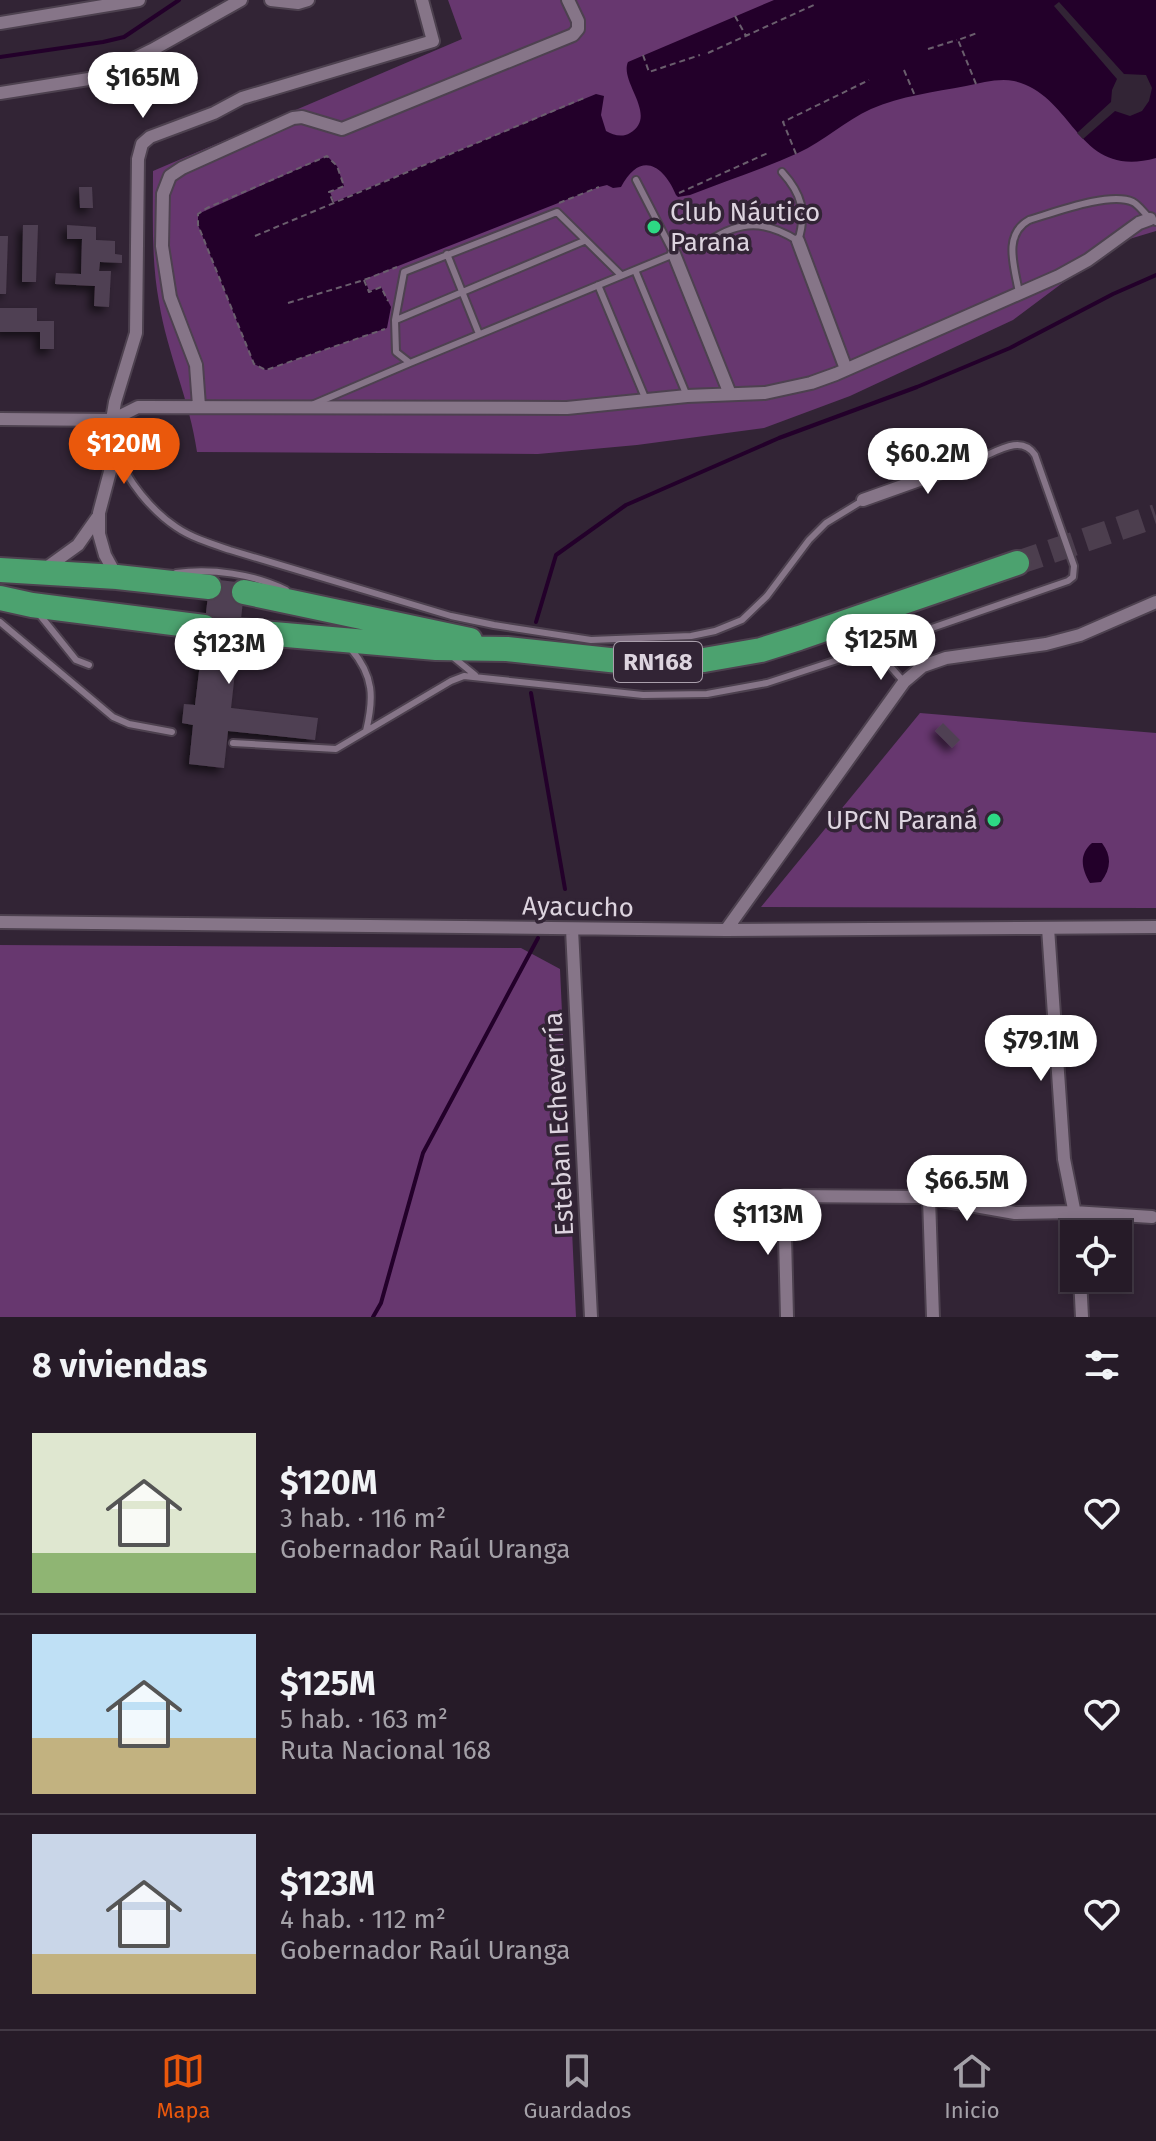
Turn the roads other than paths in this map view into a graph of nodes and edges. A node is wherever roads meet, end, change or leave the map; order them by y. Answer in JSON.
{"nodes":[{"id":1,"x":139,"y":0,"type":"edge"},
{"id":2,"x":241,"y":0,"type":"edge"},
{"id":3,"x":271,"y":0,"type":"edge"},
{"id":4,"x":308,"y":0,"type":"edge"},
{"id":5,"x":422,"y":0,"type":"edge"},
{"id":6,"x":568,"y":0,"type":"edge"},
{"id":7,"x":99,"y":2,"type":"edge"},
{"id":8,"x":0,"y":23,"type":"edge"},
{"id":9,"x":0,"y":93,"type":"edge"},
{"id":10,"x":782,"y":172,"type":"dead end"},
{"id":11,"x":636,"y":180,"type":"dead end"},
{"id":12,"x":1153,"y":221,"type":"edge"},
{"id":13,"x":584,"y":241,"type":"junction"},
{"id":14,"x":709,"y":241,"type":"dead end"},
{"id":15,"x":798,"y":241,"type":"junction"},
{"id":16,"x":447,"y":254,"type":"junction"},
{"id":17,"x":674,"y":254,"type":"junction"},
{"id":18,"x":635,"y":270,"type":"junction"},
{"id":19,"x":621,"y":275,"type":"junction"},
{"id":20,"x":598,"y":285,"type":"junction"},
{"id":21,"x":462,"y":292,"type":"junction"},
{"id":22,"x":1019,"y":293,"type":"junction"},
{"id":23,"x":395,"y":320,"type":"junction"},
{"id":24,"x":479,"y":334,"type":"junction"},
{"id":25,"x":410,"y":363,"type":"junction"},
{"id":26,"x":846,"y":369,"type":"junction"},
{"id":27,"x":730,"y":394,"type":"junction"},
{"id":28,"x":687,"y":396,"type":"junction"},
{"id":29,"x":646,"y":401,"type":"junction"},
{"id":30,"x":199,"y":406,"type":"junction"},
{"id":31,"x":310,"y":406,"type":"junction"},
{"id":32,"x":0,"y":419,"type":"edge"},
{"id":33,"x":112,"y":420,"type":"junction"},
{"id":34,"x":116,"y":449,"type":"junction"},
{"id":35,"x":981,"y":458,"type":"joint"},
{"id":36,"x":863,"y":500,"type":"joint"},
{"id":37,"x":99,"y":513,"type":"junction"},
{"id":38,"x":1017,"y":563,"type":"tunnel mouth"},
{"id":39,"x":0,"y":570,"type":"edge"},
{"id":40,"x":39,"y":573,"type":"junction"},
{"id":41,"x":129,"y":578,"type":"junction"},
{"id":42,"x":209,"y":587,"type":"dead end"},
{"id":43,"x":244,"y":592,"type":"dead end"},
{"id":44,"x":0,"y":598,"type":"edge"},
{"id":45,"x":1156,"y":602,"type":"edge"},
{"id":46,"x":32,"y":605,"type":"junction"},
{"id":47,"x":317,"y":607,"type":"junction"},
{"id":48,"x":0,"y":622,"type":"edge"},
{"id":49,"x":204,"y":627,"type":"tunnel mouth"},
{"id":50,"x":240,"y":631,"type":"tunnel mouth"},
{"id":51,"x":344,"y":640,"type":"junction"},
{"id":52,"x":436,"y":648,"type":"junction"},
{"id":53,"x":874,"y":648,"type":"junction"},
{"id":54,"x":507,"y":649,"type":"junction"},
{"id":55,"x":89,"y":665,"type":"dead end"},
{"id":56,"x":475,"y":675,"type":"junction"},
{"id":57,"x":904,"y":682,"type":"junction"},
{"id":58,"x":366,"y":731,"type":"junction"},
{"id":59,"x":172,"y":732,"type":"dead end"},
{"id":60,"x":233,"y":743,"type":"dead end"},
{"id":61,"x":0,"y":922,"type":"edge"},
{"id":62,"x":1156,"y":927,"type":"edge"},
{"id":63,"x":1048,"y":928,"type":"junction"},
{"id":64,"x":572,"y":929,"type":"junction"},
{"id":65,"x":726,"y":930,"type":"junction"},
{"id":66,"x":929,"y":1198,"type":"junction"},
{"id":67,"x":1073,"y":1212,"type":"junction"},
{"id":68,"x":1152,"y":1217,"type":"dead end"},
{"id":69,"x":1075,"y":1220,"type":"edge"},
{"id":70,"x":1081,"y":1292,"type":"edge"},
{"id":71,"x":591,"y":1317,"type":"edge"},
{"id":72,"x":787,"y":1317,"type":"edge"},
{"id":73,"x":933,"y":1317,"type":"edge"},
{"id":74,"x":1082,"y":1317,"type":"edge"}],
"edges":[{"from":1,"to":7,"type":"street"},
{"from":2,"to":9,"type":"street"},
{"from":3,"to":4,"type":"street"},
{"from":5,"to":33,"type":"street"},
{"from":6,"to":30,"type":"street"},
{"from":7,"to":8,"type":"street"},
{"from":10,"to":15,"type":"lane"},
{"from":11,"to":17,"type":"lane"},
{"from":12,"to":22,"type":"street"},
{"from":12,"to":22,"type":"lane"},
{"from":13,"to":16,"type":"lane"},
{"from":13,"to":19,"type":"lane"},
{"from":13,"to":21,"type":"lane"},
{"from":14,"to":15,"type":"lane"},
{"from":15,"to":26,"type":"street"},
{"from":16,"to":21,"type":"lane"},
{"from":16,"to":23,"type":"lane"},
{"from":17,"to":18,"type":"lane"},
{"from":17,"to":27,"type":"street"},
{"from":18,"to":19,"type":"lane"},
{"from":18,"to":28,"type":"lane"},
{"from":19,"to":20,"type":"lane"},
{"from":20,"to":24,"type":"lane"},
{"from":20,"to":29,"type":"lane"},
{"from":21,"to":23,"type":"lane"},
{"from":21,"to":24,"type":"lane"},
{"from":22,"to":26,"type":"street"},
{"from":23,"to":25,"type":"lane"},
{"from":24,"to":25,"type":"lane"},
{"from":25,"to":31,"type":"lane"},
{"from":26,"to":27,"type":"street"},
{"from":27,"to":28,"type":"street"},
{"from":28,"to":29,"type":"street"},
{"from":29,"to":31,"type":"street"},
{"from":30,"to":31,"type":"street"},
{"from":30,"to":33,"type":"street"},
{"from":32,"to":33,"type":"street"},
{"from":33,"to":34,"type":"street"},
{"from":34,"to":36,"type":"lane"},
{"from":34,"to":37,"type":"street"},
{"from":35,"to":36,"type":"street"},
{"from":35,"to":53,"type":"lane"},
{"from":37,"to":40,"type":"street"},
{"from":37,"to":41,"type":"street"},
{"from":38,"to":54,"type":"highway","number":"RN168"},
{"from":39,"to":40,"type":"highway"},
{"from":40,"to":41,"type":"highway"},
{"from":41,"to":42,"type":"highway"},
{"from":41,"to":47,"type":"lane"},
{"from":43,"to":47,"type":"highway","number":"RN168"},
{"from":44,"to":46,"type":"highway"},
{"from":45,"to":57,"type":"street"},
{"from":46,"to":49,"type":"highway"},
{"from":46,"to":55,"type":"lane"},
{"from":47,"to":54,"type":"highway","number":"RN168"},
{"from":48,"to":59,"type":"lane"},
{"from":50,"to":51,"type":"highway","number":"RN168"},
{"from":51,"to":52,"type":"highway","number":"RN168"},
{"from":51,"to":58,"type":"lane"},
{"from":52,"to":54,"type":"highway","number":"RN168"},
{"from":52,"to":56,"type":"lane"},
{"from":53,"to":56,"type":"lane"},
{"from":53,"to":57,"type":"lane"},
{"from":56,"to":58,"type":"lane"},
{"from":57,"to":65,"type":"street"},
{"from":58,"to":60,"type":"lane"},
{"from":61,"to":64,"type":"street","name":"Ayacucho"},
{"from":62,"to":63,"type":"street","name":"Ayacucho"},
{"from":63,"to":65,"type":"street","name":"Ayacucho"},
{"from":63,"to":67,"type":"street"},
{"from":64,"to":65,"type":"street","name":"Ayacucho"},
{"from":64,"to":71,"type":"street","name":"Esteban Echeverría"},
{"from":66,"to":67,"type":"street"},
{"from":66,"to":72,"type":"street"},
{"from":66,"to":73,"type":"street"},
{"from":67,"to":68,"type":"street"},
{"from":67,"to":69,"type":"street"},
{"from":70,"to":74,"type":"street"}]}
